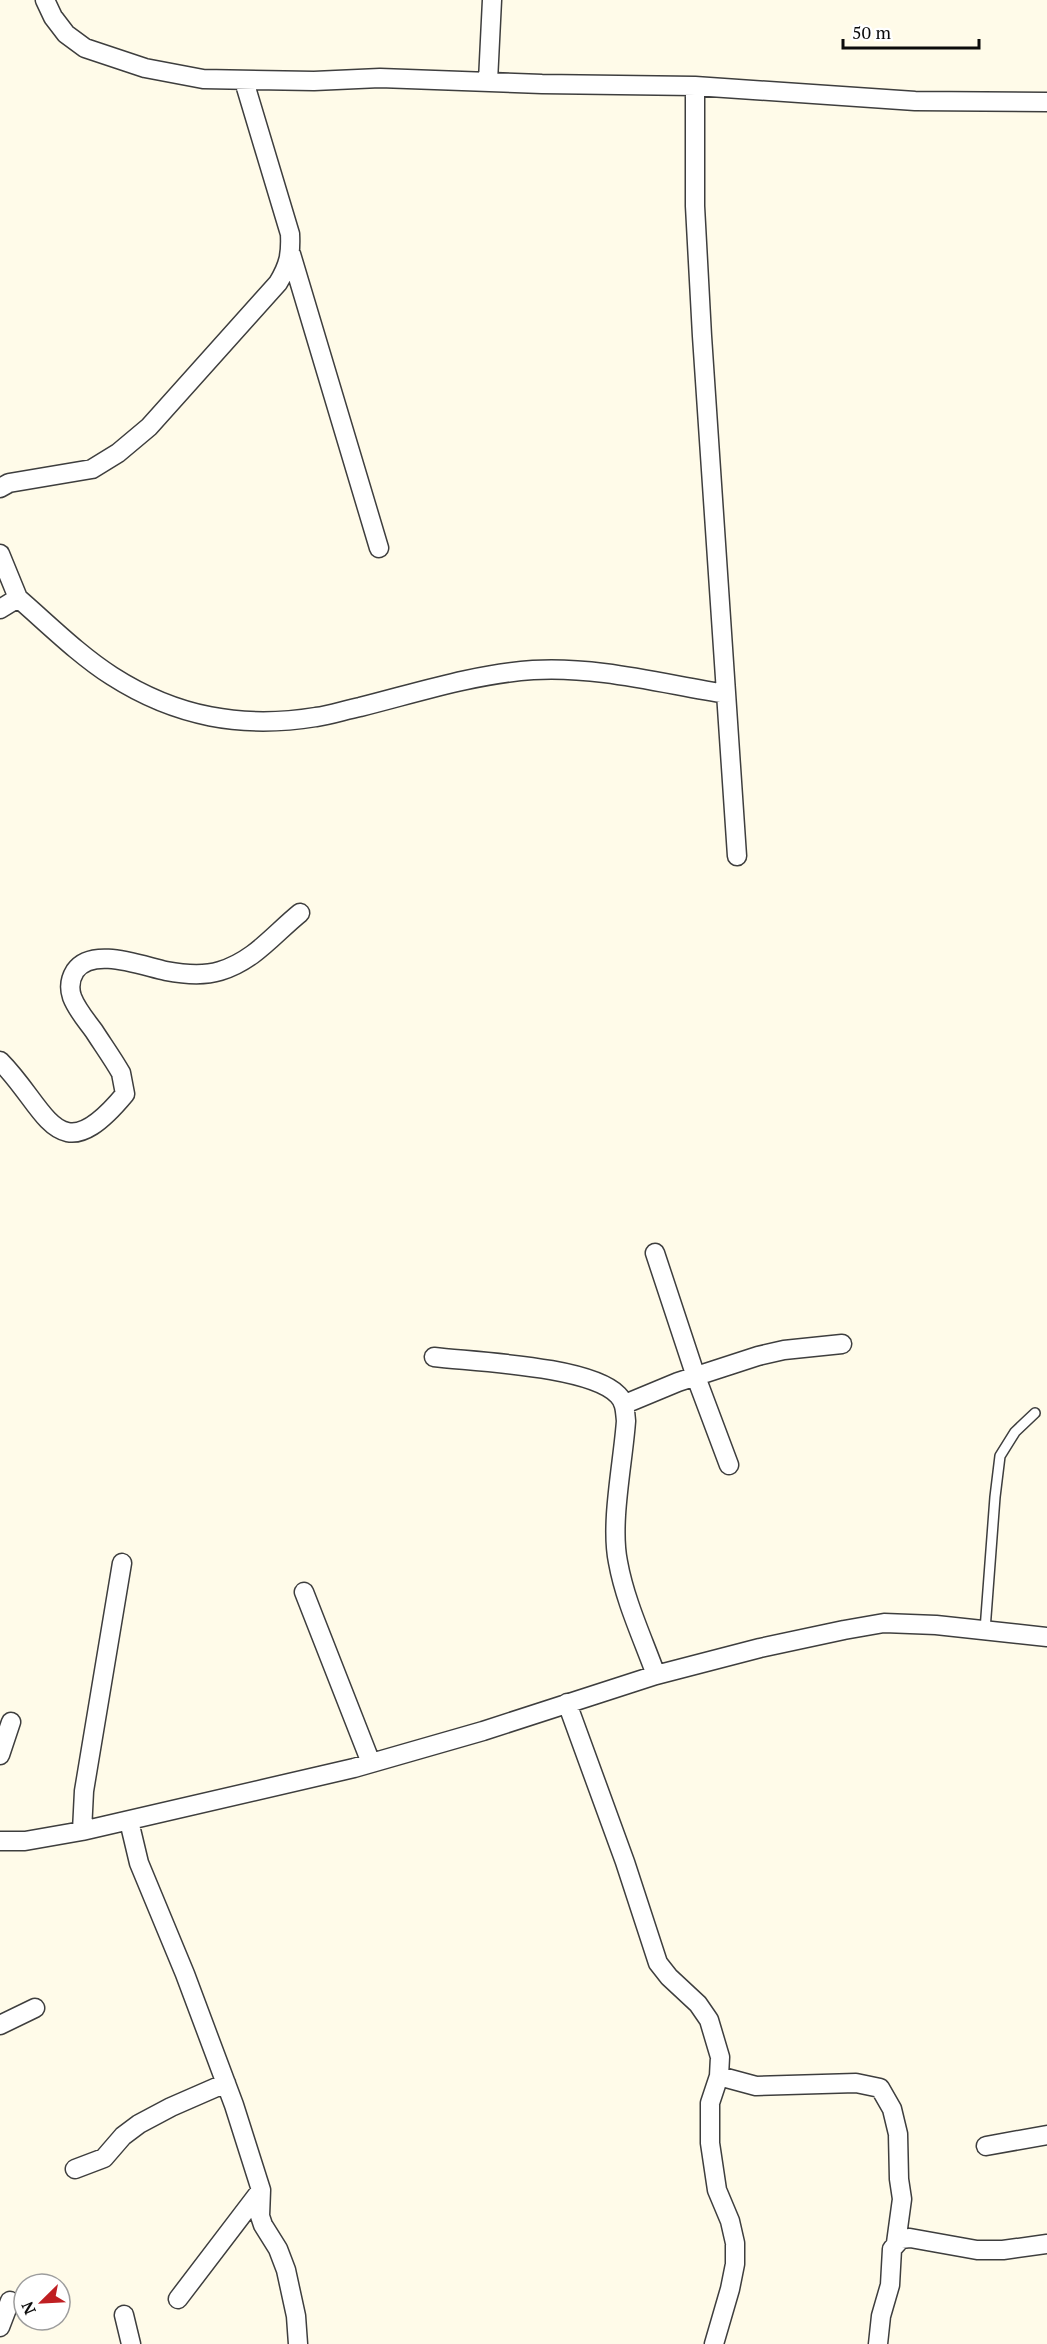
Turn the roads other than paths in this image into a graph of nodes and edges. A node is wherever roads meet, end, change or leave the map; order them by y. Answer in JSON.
{"nodes":[{"id":1,"x":45,"y":0,"type":"edge"},
{"id":2,"x":492,"y":0,"type":"edge"},
{"id":3,"x":244,"y":81,"type":"junction"},
{"id":4,"x":488,"y":81,"type":"junction"},
{"id":5,"x":695,"y":86,"type":"junction"},
{"id":6,"x":1047,"y":102,"type":"edge"},
{"id":7,"x":291,"y":254,"type":"junction"},
{"id":8,"x":0,"y":488,"type":"edge"},
{"id":9,"x":380,"y":548,"type":"dead end"},
{"id":10,"x":0,"y":554,"type":"edge"},
{"id":11,"x":18,"y":598,"type":"junction"},
{"id":12,"x":0,"y":609,"type":"edge"},
{"id":13,"x":726,"y":694,"type":"junction"},
{"id":14,"x":737,"y":856,"type":"dead end"},
{"id":15,"x":300,"y":913,"type":"dead end"},
{"id":16,"x":0,"y":1061,"type":"edge"},
{"id":17,"x":655,"y":1253,"type":"dead end"},
{"id":18,"x":842,"y":1344,"type":"dead end"},
{"id":19,"x":434,"y":1357,"type":"dead end"},
{"id":20,"x":696,"y":1377,"type":"junction"},
{"id":21,"x":625,"y":1404,"type":"junction"},
{"id":22,"x":1035,"y":1413,"type":"dead end"},
{"id":23,"x":729,"y":1465,"type":"dead end"},
{"id":24,"x":122,"y":1563,"type":"dead end"},
{"id":25,"x":304,"y":1592,"type":"dead end"},
{"id":26,"x":986,"y":1630,"type":"junction"},
{"id":27,"x":1047,"y":1637,"type":"edge"},
{"id":28,"x":656,"y":1675,"type":"junction"},
{"id":29,"x":567,"y":1703,"type":"junction"},
{"id":30,"x":11,"y":1722,"type":"dead end"},
{"id":31,"x":0,"y":1755,"type":"edge"},
{"id":32,"x":372,"y":1763,"type":"junction"},
{"id":33,"x":129,"y":1821,"type":"junction"},
{"id":34,"x":82,"y":1832,"type":"junction"},
{"id":35,"x":0,"y":1836,"type":"edge"},
{"id":36,"x":0,"y":1841,"type":"edge"},
{"id":37,"x":35,"y":2008,"type":"dead end"},
{"id":38,"x":0,"y":2025,"type":"edge"},
{"id":39,"x":718,"y":2076,"type":"junction"},
{"id":40,"x":226,"y":2083,"type":"junction"},
{"id":41,"x":1047,"y":2135,"type":"edge"},
{"id":42,"x":986,"y":2146,"type":"dead end"},
{"id":43,"x":75,"y":2169,"type":"dead end"},
{"id":44,"x":261,"y":2190,"type":"junction"},
{"id":45,"x":896,"y":2243,"type":"junction"},
{"id":46,"x":1047,"y":2244,"type":"edge"},
{"id":47,"x":178,"y":2299,"type":"dead end"},
{"id":48,"x":10,"y":2301,"type":"dead end"},
{"id":49,"x":124,"y":2315,"type":"dead end"},
{"id":50,"x":0,"y":2327,"type":"edge"},
{"id":51,"x":131,"y":2344,"type":"edge"},
{"id":52,"x":298,"y":2344,"type":"edge"},
{"id":53,"x":714,"y":2344,"type":"edge"},
{"id":54,"x":878,"y":2344,"type":"edge"}],
"edges":[{"from":1,"to":3,"type":"street"},
{"from":2,"to":4,"type":"street"},
{"from":3,"to":4,"type":"street"},
{"from":3,"to":7,"type":"street"},
{"from":4,"to":5,"type":"street"},
{"from":5,"to":6,"type":"street"},
{"from":5,"to":13,"type":"street"},
{"from":7,"to":8,"type":"street"},
{"from":7,"to":9,"type":"street"},
{"from":10,"to":11,"type":"street"},
{"from":11,"to":12,"type":"street"},
{"from":11,"to":13,"type":"street"},
{"from":13,"to":14,"type":"street"},
{"from":15,"to":16,"type":"street"},
{"from":17,"to":20,"type":"street"},
{"from":18,"to":20,"type":"street"},
{"from":19,"to":21,"type":"street"},
{"from":20,"to":21,"type":"street"},
{"from":20,"to":23,"type":"street"},
{"from":21,"to":28,"type":"street"},
{"from":22,"to":26,"type":"lane"},
{"from":24,"to":34,"type":"street"},
{"from":25,"to":32,"type":"street"},
{"from":26,"to":27,"type":"street"},
{"from":26,"to":28,"type":"street"},
{"from":28,"to":29,"type":"street"},
{"from":29,"to":32,"type":"street"},
{"from":29,"to":39,"type":"street"},
{"from":30,"to":31,"type":"street"},
{"from":32,"to":33,"type":"street"},
{"from":33,"to":34,"type":"street"},
{"from":33,"to":40,"type":"street"},
{"from":34,"to":36,"type":"street"},
{"from":35,"to":36,"type":"street"},
{"from":37,"to":38,"type":"street"},
{"from":39,"to":45,"type":"street"},
{"from":39,"to":53,"type":"street"},
{"from":40,"to":43,"type":"street"},
{"from":40,"to":44,"type":"street"},
{"from":41,"to":42,"type":"street"},
{"from":44,"to":47,"type":"street"},
{"from":44,"to":52,"type":"street"},
{"from":45,"to":46,"type":"street"},
{"from":45,"to":54,"type":"street"},
{"from":48,"to":50,"type":"street"},
{"from":49,"to":51,"type":"street"}]}
